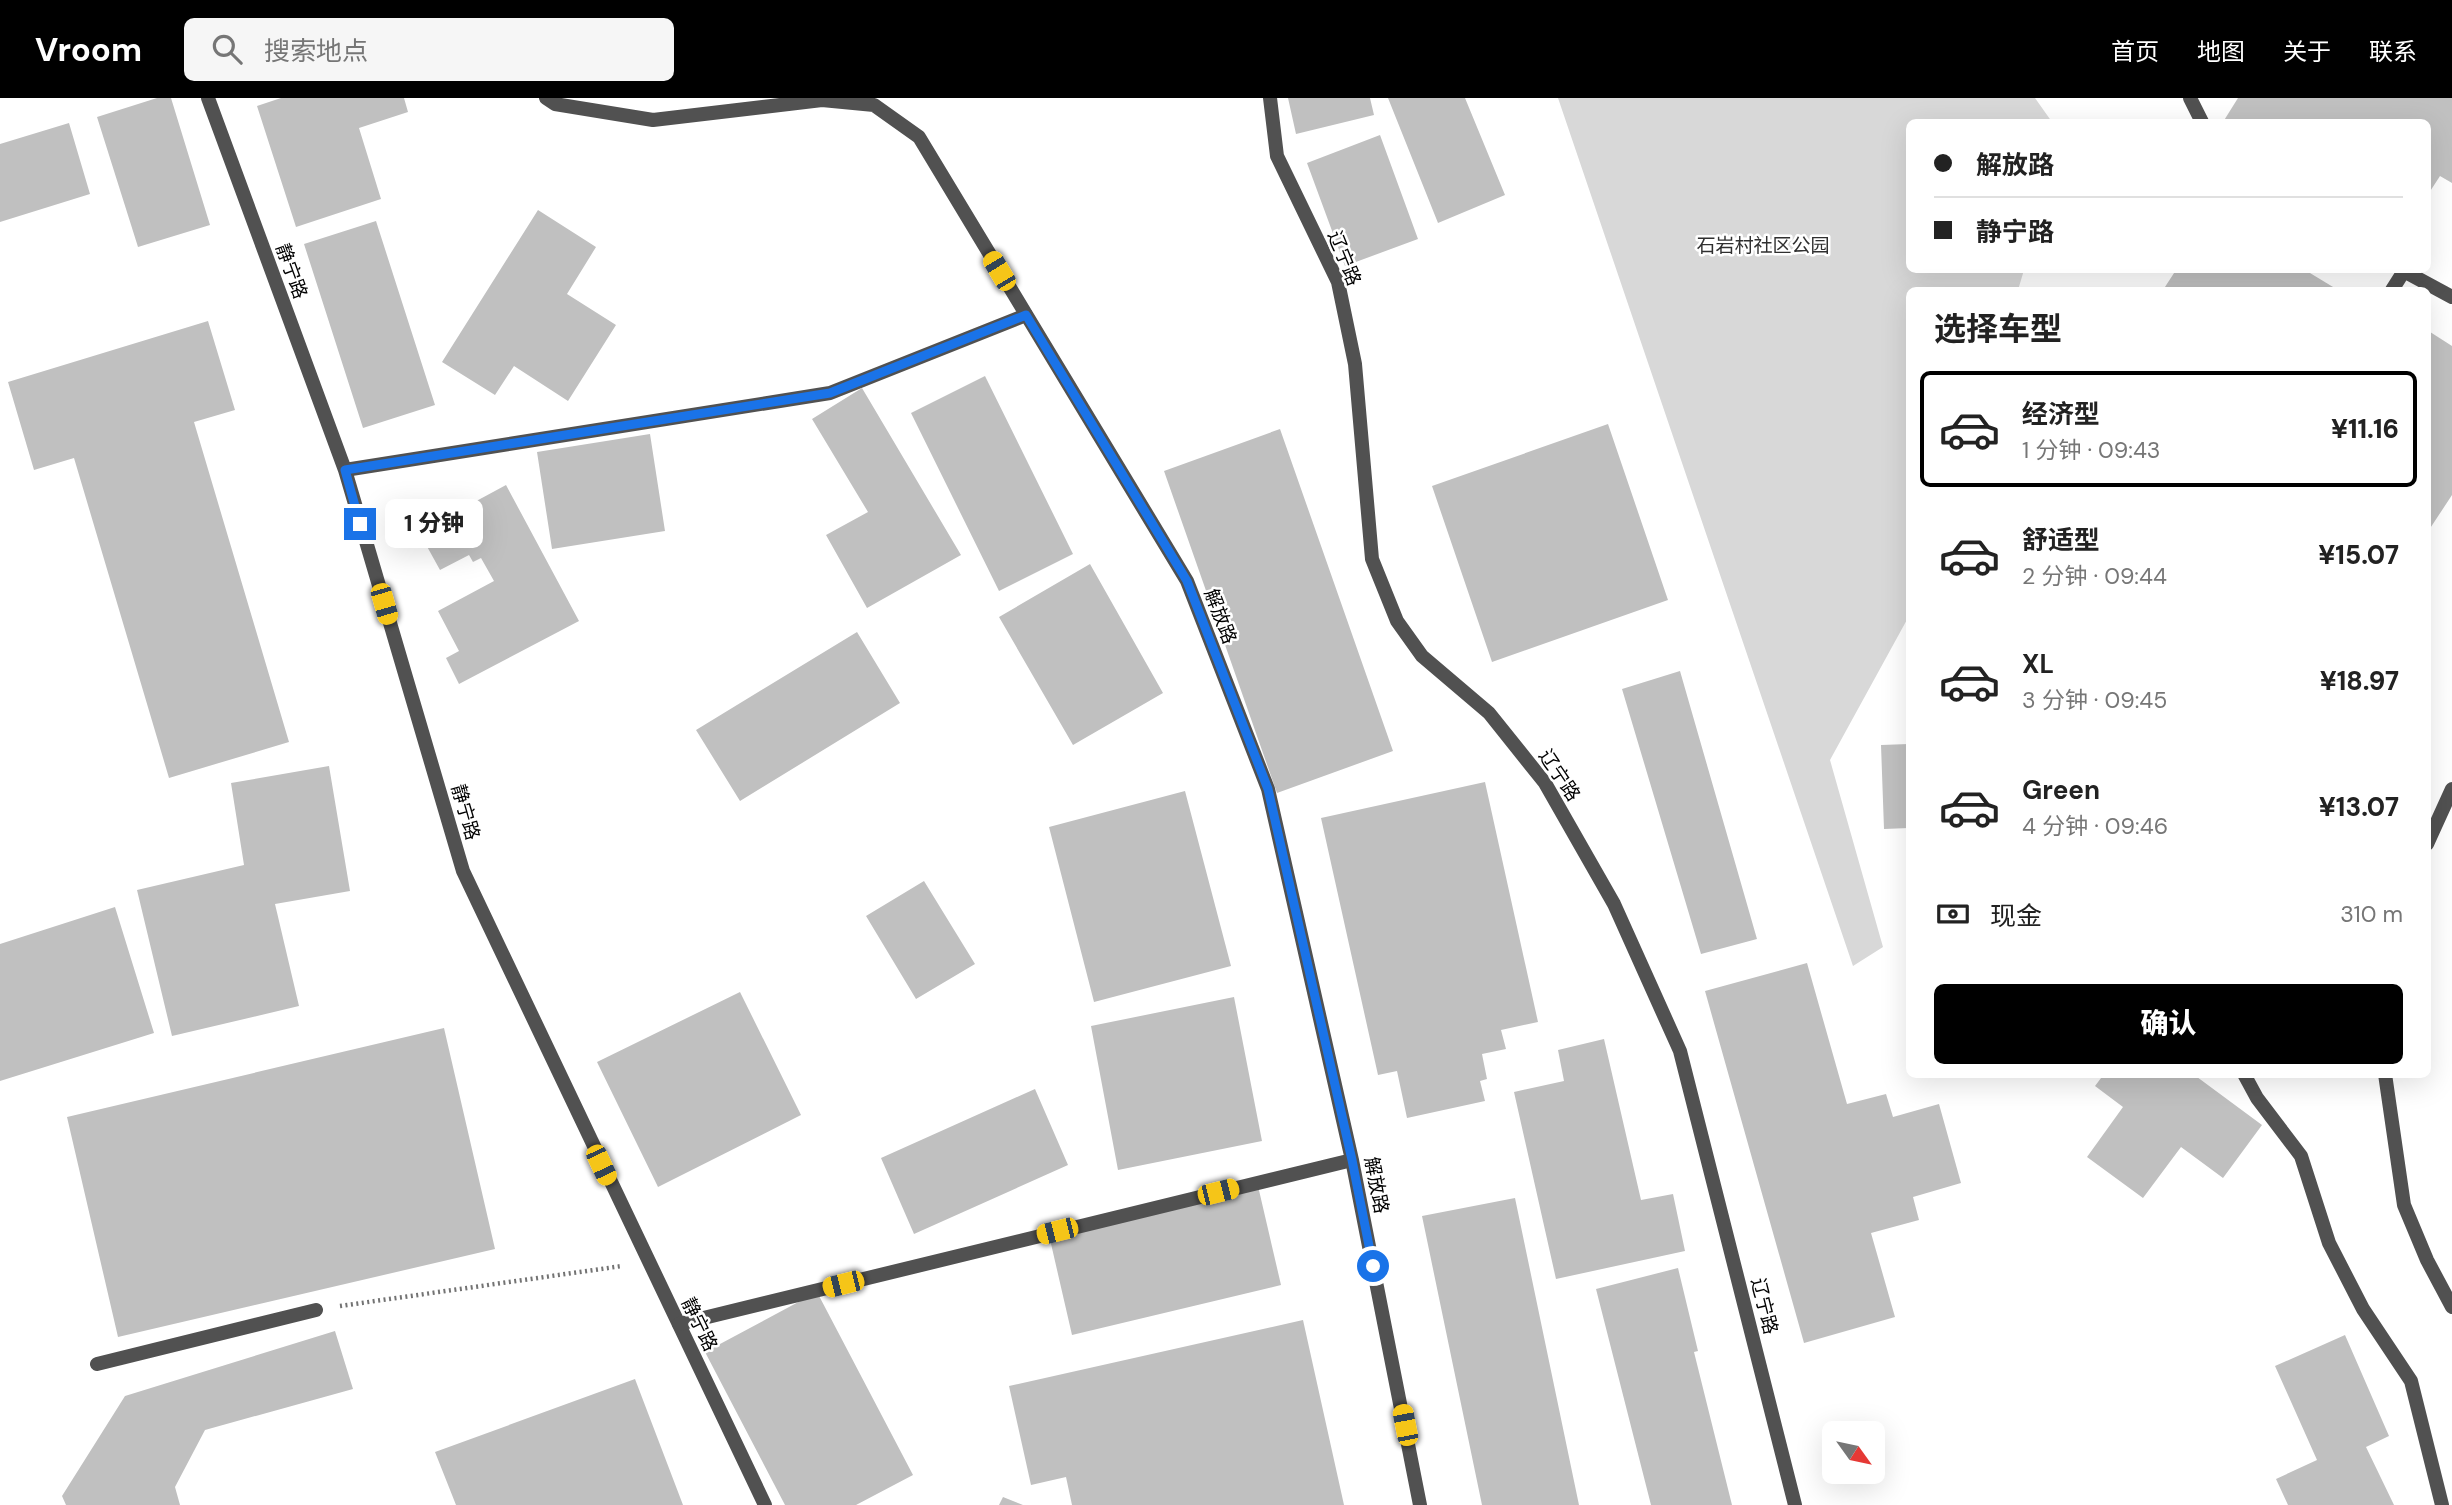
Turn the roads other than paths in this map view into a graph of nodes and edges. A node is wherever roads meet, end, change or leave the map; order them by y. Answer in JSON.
{"nodes":[{"id":1,"x":208,"y":98,"type":"edge"},
{"id":2,"x":546,"y":98,"type":"edge"},
{"id":3,"x":1270,"y":98,"type":"edge"},
{"id":4,"x":2190,"y":98,"type":"edge"},
{"id":5,"x":2200,"y":119,"type":"edge"},
{"id":6,"x":2408,"y":273,"type":"edge"},
{"id":7,"x":2452,"y":297,"type":"edge"},
{"id":8,"x":1026,"y":315,"type":"junction"},
{"id":9,"x":345,"y":470,"type":"junction"},
{"id":10,"x":2452,"y":789,"type":"edge"},
{"id":11,"x":2431,"y":832,"type":"edge"},
{"id":12,"x":2246,"y":1078,"type":"edge"},
{"id":13,"x":2386,"y":1078,"type":"edge"},
{"id":14,"x":1352,"y":1160,"type":"junction"},
{"id":15,"x":2452,"y":1307,"type":"edge"},
{"id":16,"x":316,"y":1310,"type":"road end"},
{"id":17,"x":679,"y":1324,"type":"junction"},
{"id":18,"x":97,"y":1364,"type":"dead end"},
{"id":19,"x":765,"y":1505,"type":"edge"},
{"id":20,"x":1420,"y":1505,"type":"edge"},
{"id":21,"x":1795,"y":1505,"type":"edge"},
{"id":22,"x":2442,"y":1505,"type":"edge"}],
"edges":[{"from":1,"to":9,"type":"street","name":"静宁路"},
{"from":2,"to":8,"type":"street","name":"解放路"},
{"from":3,"to":21,"type":"street","name":"辽宁路"},
{"from":4,"to":5,"type":"street"},
{"from":6,"to":7,"type":"street"},
{"from":8,"to":9,"type":"street"},
{"from":8,"to":14,"type":"street","name":"解放路"},
{"from":9,"to":17,"type":"street","name":"静宁路"},
{"from":10,"to":11,"type":"street"},
{"from":12,"to":22,"type":"street"},
{"from":13,"to":15,"type":"street"},
{"from":14,"to":17,"type":"street"},
{"from":14,"to":20,"type":"street","name":"解放路"},
{"from":16,"to":18,"type":"street"},
{"from":17,"to":19,"type":"street","name":"静宁路"}]}
